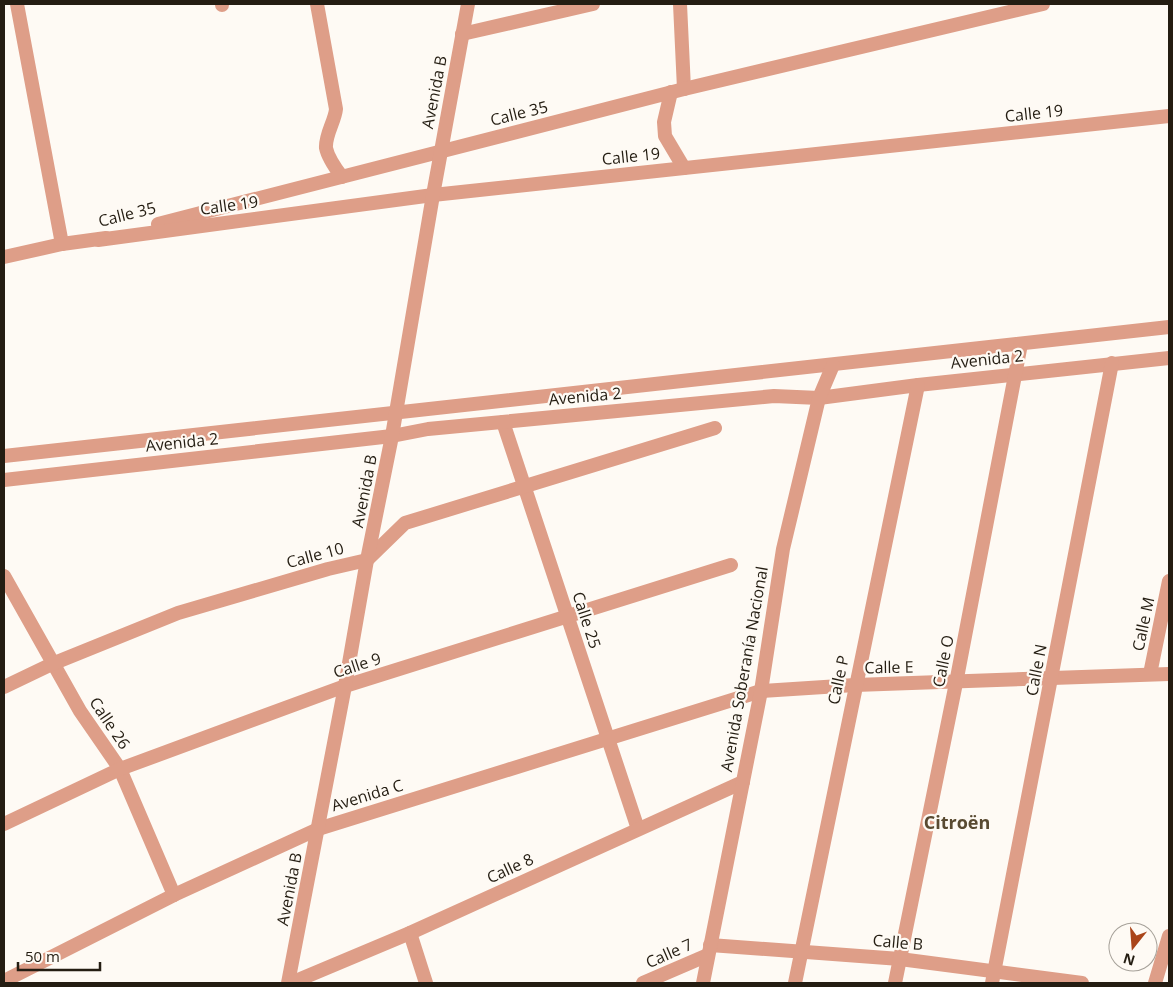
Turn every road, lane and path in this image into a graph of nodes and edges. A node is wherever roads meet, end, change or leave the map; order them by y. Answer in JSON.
{"nodes":[{"id":1,"x":17,"y":4,"type":"edge"},
{"id":2,"x":317,"y":4,"type":"edge"},
{"id":3,"x":468,"y":4,"type":"edge"},
{"id":4,"x":593,"y":4,"type":"edge"},
{"id":5,"x":680,"y":4,"type":"edge"},
{"id":6,"x":1043,"y":4,"type":"edge"},
{"id":7,"x":462,"y":34,"type":"junction"},
{"id":8,"x":678,"y":90,"type":"junction"},
{"id":9,"x":1169,"y":116,"type":"edge"},
{"id":10,"x":440,"y":151,"type":"junction"},
{"id":11,"x":684,"y":168,"type":"junction"},
{"id":12,"x":342,"y":177,"type":"junction"},
{"id":13,"x":433,"y":195,"type":"junction"},
{"id":14,"x":98,"y":240,"type":"junction"},
{"id":15,"x":62,"y":244,"type":"junction"},
{"id":16,"x":4,"y":257,"type":"edge"},
{"id":17,"x":1169,"y":327,"type":"edge"},
{"id":18,"x":1021,"y":344,"type":"junction"},
{"id":19,"x":1169,"y":358,"type":"edge"},
{"id":20,"x":1112,"y":363,"type":"junction"},
{"id":21,"x":833,"y":365,"type":"junction"},
{"id":22,"x":1016,"y":374,"type":"junction"},
{"id":23,"x":918,"y":385,"type":"junction"},
{"id":24,"x":819,"y":398,"type":"junction"},
{"id":25,"x":396,"y":413,"type":"junction"},
{"id":26,"x":503,"y":422,"type":"junction"},
{"id":27,"x":715,"y":428,"type":"dead end"},
{"id":28,"x":392,"y":436,"type":"junction"},
{"id":29,"x":4,"y":456,"type":"edge"},
{"id":30,"x":4,"y":480,"type":"edge"},
{"id":31,"x":525,"y":486,"type":"junction"},
{"id":32,"x":366,"y":560,"type":"junction"},
{"id":33,"x":731,"y":565,"type":"dead end"},
{"id":34,"x":4,"y":576,"type":"edge"},
{"id":35,"x":1169,"y":581,"type":"edge"},
{"id":36,"x":568,"y":617,"type":"junction"},
{"id":37,"x":53,"y":664,"type":"junction"},
{"id":38,"x":1150,"y":674,"type":"junction"},
{"id":39,"x":1169,"y":674,"type":"edge"},
{"id":40,"x":1052,"y":678,"type":"junction"},
{"id":41,"x":956,"y":683,"type":"junction"},
{"id":42,"x":345,"y":686,"type":"junction"},
{"id":43,"x":855,"y":686,"type":"junction"},
{"id":44,"x":4,"y":687,"type":"edge"},
{"id":45,"x":760,"y":691,"type":"junction"},
{"id":46,"x":608,"y":738,"type":"junction"},
{"id":47,"x":120,"y":768,"type":"junction"},
{"id":48,"x":742,"y":782,"type":"junction"},
{"id":49,"x":4,"y":824,"type":"edge"},
{"id":50,"x":318,"y":829,"type":"junction"},
{"id":51,"x":638,"y":829,"type":"junction"},
{"id":52,"x":174,"y":895,"type":"junction"},
{"id":53,"x":410,"y":933,"type":"junction"},
{"id":54,"x":1169,"y":936,"type":"edge"},
{"id":55,"x":709,"y":950,"type":"junction"},
{"id":56,"x":800,"y":952,"type":"junction"},
{"id":57,"x":900,"y":959,"type":"junction"},
{"id":58,"x":993,"y":977,"type":"edge"},
{"id":59,"x":4,"y":982,"type":"edge"},
{"id":60,"x":290,"y":983,"type":"edge"},
{"id":61,"x":426,"y":983,"type":"edge"},
{"id":62,"x":643,"y":983,"type":"edge"},
{"id":63,"x":703,"y":983,"type":"edge"},
{"id":64,"x":795,"y":983,"type":"edge"},
{"id":65,"x":895,"y":983,"type":"edge"},
{"id":66,"x":1082,"y":983,"type":"edge"},
{"id":67,"x":1155,"y":983,"type":"edge"}],
"edges":[{"from":1,"to":15,"type":"street"},
{"from":2,"to":12,"type":"street"},
{"from":3,"to":7,"type":"street","name":"Avenida B"},
{"from":4,"to":7,"type":"street"},
{"from":5,"to":8,"type":"street"},
{"from":6,"to":8,"type":"street","name":"Calle 35"},
{"from":7,"to":10,"type":"street","name":"Avenida B"},
{"from":8,"to":10,"type":"street","name":"Calle 35"},
{"from":8,"to":11,"type":"street"},
{"from":9,"to":11,"type":"street","name":"Calle 19"},
{"from":10,"to":12,"type":"street","name":"Calle 35"},
{"from":10,"to":13,"type":"street","name":"Avenida B"},
{"from":11,"to":13,"type":"street","name":"Calle 19"},
{"from":12,"to":14,"type":"street","name":"Calle 35"},
{"from":13,"to":14,"type":"street","name":"Calle 19"},
{"from":13,"to":25,"type":"street","name":"Avenida B"},
{"from":14,"to":15,"type":"street","name":"Calle 35"},
{"from":15,"to":16,"type":"street","name":"Calle 35"},
{"from":17,"to":18,"type":"street","name":"Avenida 2"},
{"from":18,"to":21,"type":"street","name":"Avenida 2"},
{"from":18,"to":22,"type":"street","name":"Calle O"},
{"from":19,"to":20,"type":"street","name":"Avenida 2"},
{"from":20,"to":22,"type":"street","name":"Avenida 2"},
{"from":20,"to":40,"type":"street","name":"Calle N"},
{"from":21,"to":24,"type":"street","name":"Avenida Soberanía Nacional"},
{"from":21,"to":25,"type":"street","name":"Avenida 2"},
{"from":22,"to":23,"type":"street","name":"Avenida 2"},
{"from":22,"to":41,"type":"street","name":"Calle O"},
{"from":23,"to":24,"type":"street","name":"Avenida 2"},
{"from":23,"to":43,"type":"street","name":"Calle P"},
{"from":24,"to":26,"type":"street","name":"Avenida 2"},
{"from":24,"to":45,"type":"street","name":"Avenida Soberanía Nacional"},
{"from":25,"to":28,"type":"street","name":"Avenida B"},
{"from":25,"to":29,"type":"street","name":"Avenida 2"},
{"from":26,"to":28,"type":"street","name":"Avenida 2"},
{"from":26,"to":31,"type":"street","name":"Calle 25"},
{"from":27,"to":31,"type":"street","name":"Calle 10"},
{"from":28,"to":30,"type":"street","name":"Avenida 2"},
{"from":28,"to":32,"type":"street","name":"Avenida B"},
{"from":31,"to":32,"type":"street","name":"Calle 10"},
{"from":31,"to":36,"type":"street","name":"Calle 25"},
{"from":32,"to":37,"type":"street","name":"Calle 10"},
{"from":32,"to":42,"type":"street","name":"Avenida B"},
{"from":33,"to":36,"type":"street","name":"Calle 9"},
{"from":34,"to":37,"type":"street","name":"Calle 26"},
{"from":35,"to":38,"type":"street","name":"Calle M"},
{"from":36,"to":42,"type":"street","name":"Calle 9"},
{"from":36,"to":46,"type":"street","name":"Calle 25"},
{"from":37,"to":44,"type":"street","name":"Calle 10"},
{"from":37,"to":47,"type":"street","name":"Calle 26"},
{"from":38,"to":39,"type":"street","name":"Calle E"},
{"from":38,"to":40,"type":"street","name":"Calle E"},
{"from":40,"to":41,"type":"street","name":"Calle E"},
{"from":40,"to":58,"type":"street","name":"Calle N"},
{"from":41,"to":43,"type":"street","name":"Calle E"},
{"from":41,"to":57,"type":"street","name":"Calle O"},
{"from":42,"to":47,"type":"street","name":"Calle 9"},
{"from":42,"to":50,"type":"street","name":"Avenida B"},
{"from":43,"to":45,"type":"street","name":"Calle E"},
{"from":43,"to":56,"type":"street","name":"Calle P"},
{"from":45,"to":46,"type":"street","name":"Avenida C"},
{"from":45,"to":48,"type":"street","name":"Avenida Soberanía Nacional"},
{"from":46,"to":50,"type":"street","name":"Avenida C"},
{"from":46,"to":51,"type":"street","name":"Calle 25"},
{"from":47,"to":49,"type":"street","name":"Calle 9"},
{"from":47,"to":52,"type":"street","name":"Calle 26"},
{"from":48,"to":51,"type":"street","name":"Calle 8"},
{"from":48,"to":55,"type":"street","name":"Avenida Soberanía Nacional"},
{"from":50,"to":52,"type":"street","name":"Avenida C"},
{"from":50,"to":60,"type":"street","name":"Avenida B"},
{"from":51,"to":53,"type":"street","name":"Calle 8"},
{"from":52,"to":59,"type":"street","name":"Avenida C"},
{"from":53,"to":60,"type":"street","name":"Calle 8"},
{"from":53,"to":61,"type":"street"},
{"from":54,"to":67,"type":"street"},
{"from":55,"to":56,"type":"street","name":"Calle B"},
{"from":55,"to":62,"type":"street","name":"Calle 7"},
{"from":55,"to":63,"type":"street","name":"Avenida Soberanía Nacional"},
{"from":56,"to":57,"type":"street","name":"Calle B"},
{"from":56,"to":64,"type":"street","name":"Calle P"},
{"from":57,"to":58,"type":"street","name":"Calle B"},
{"from":57,"to":65,"type":"street","name":"Calle O"},
{"from":58,"to":66,"type":"street","name":"Calle B"}]}
